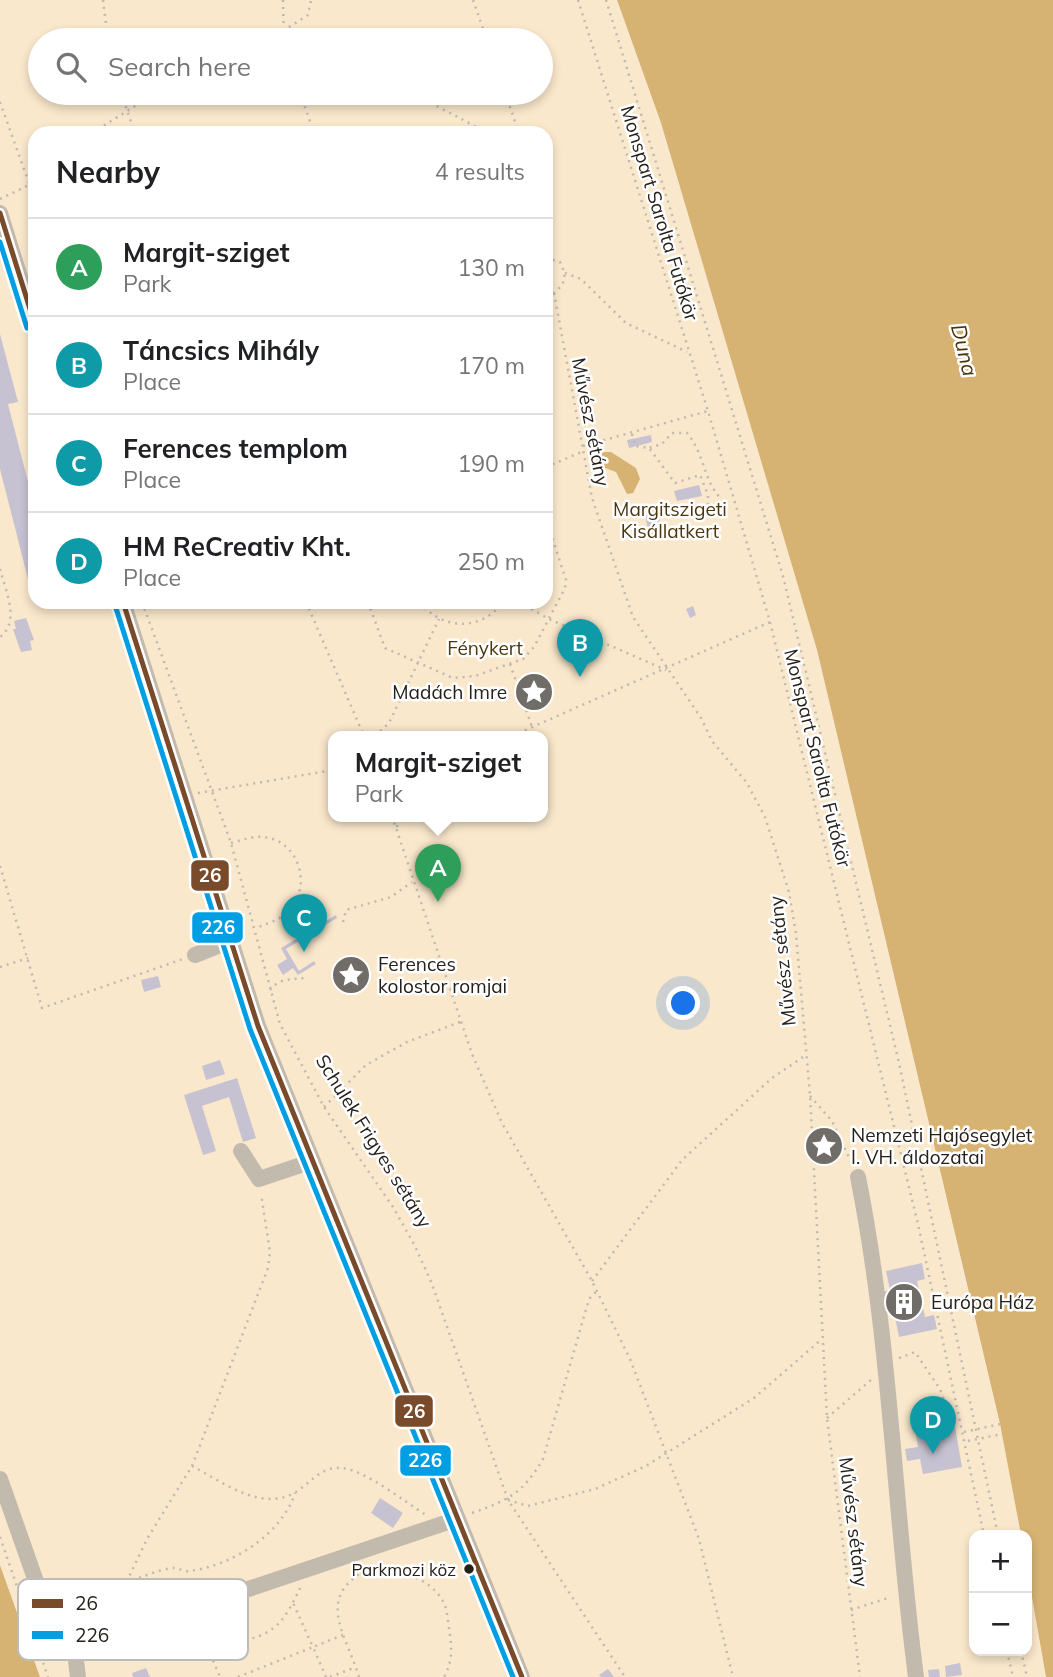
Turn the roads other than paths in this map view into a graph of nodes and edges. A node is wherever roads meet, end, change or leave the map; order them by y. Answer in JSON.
{"nodes":[{"id":1,"x":0,"y":213,"type":"edge"},
{"id":2,"x":28,"y":303,"type":"edge"},
{"id":3,"x":125,"y":609,"type":"edge"},
{"id":4,"x":230,"y":942,"type":"junction"},
{"id":5,"x":195,"y":955,"type":"road end"},
{"id":6,"x":241,"y":1152,"type":"dead end"},
{"id":7,"x":313,"y":1161,"type":"junction"},
{"id":8,"x":858,"y":1177,"type":"road end"},
{"id":9,"x":0,"y":1479,"type":"edge"},
{"id":10,"x":449,"y":1522,"type":"junction"},
{"id":11,"x":35,"y":1579,"type":"edge"},
{"id":12,"x":248,"y":1589,"type":"edge"},
{"id":13,"x":522,"y":1677,"type":"edge"},
{"id":14,"x":916,"y":1677,"type":"edge"}],
"edges":[{"from":1,"to":2,"type":"street"},
{"from":3,"to":4,"type":"street"},
{"from":4,"to":5,"type":"street"},
{"from":4,"to":7,"type":"street"},
{"from":6,"to":7,"type":"street"},
{"from":7,"to":10,"type":"street"},
{"from":8,"to":14,"type":"street"},
{"from":9,"to":11,"type":"street"},
{"from":10,"to":12,"type":"street"},
{"from":10,"to":13,"type":"street"}]}
